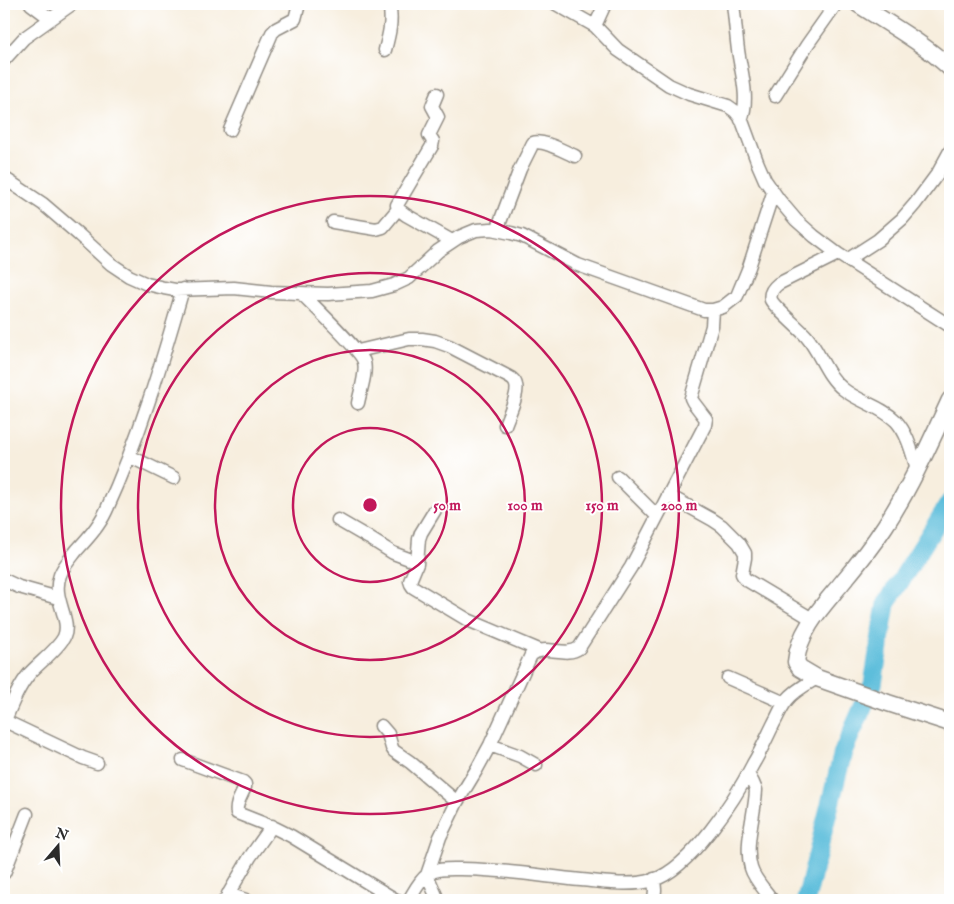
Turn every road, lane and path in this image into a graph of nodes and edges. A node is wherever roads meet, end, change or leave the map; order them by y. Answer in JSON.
{"nodes":[{"id":1,"x":31,"y":4,"type":"edge"},
{"id":2,"x":72,"y":4,"type":"edge"},
{"id":3,"x":299,"y":4,"type":"edge"},
{"id":4,"x":389,"y":4,"type":"edge"},
{"id":5,"x":556,"y":4,"type":"edge"},
{"id":6,"x":605,"y":4,"type":"edge"},
{"id":7,"x":733,"y":4,"type":"edge"},
{"id":8,"x":836,"y":4,"type":"edge"},
{"id":9,"x":863,"y":5,"type":"edge"},
{"id":10,"x":51,"y":19,"type":"junction"},
{"id":11,"x":594,"y":26,"type":"junction"},
{"id":12,"x":385,"y":50,"type":"dead end"},
{"id":13,"x":4,"y":60,"type":"edge"},
{"id":14,"x":950,"y":68,"type":"edge"},
{"id":15,"x":437,"y":94,"type":"dead end"},
{"id":16,"x":776,"y":96,"type":"dead end"},
{"id":17,"x":741,"y":120,"type":"junction"},
{"id":18,"x":230,"y":130,"type":"dead end"},
{"id":19,"x":950,"y":151,"type":"edge"},
{"id":20,"x":575,"y":156,"type":"dead end"},
{"id":21,"x":4,"y":178,"type":"edge"},
{"id":22,"x":773,"y":192,"type":"junction"},
{"id":23,"x":398,"y":209,"type":"junction"},
{"id":24,"x":332,"y":222,"type":"dead end"},
{"id":25,"x":497,"y":230,"type":"junction"},
{"id":26,"x":452,"y":241,"type":"junction"},
{"id":27,"x":842,"y":257,"type":"junction"},
{"id":28,"x":183,"y":289,"type":"junction"},
{"id":29,"x":302,"y":294,"type":"junction"},
{"id":30,"x":713,"y":310,"type":"junction"},
{"id":31,"x":950,"y":326,"type":"edge"},
{"id":32,"x":358,"y":351,"type":"junction"},
{"id":33,"x":950,"y":400,"type":"edge"},
{"id":34,"x":358,"y":403,"type":"dead end"},
{"id":35,"x":504,"y":425,"type":"dead end"},
{"id":36,"x":129,"y":456,"type":"junction"},
{"id":37,"x":917,"y":469,"type":"junction"},
{"id":38,"x":618,"y":477,"type":"dead end"},
{"id":39,"x":174,"y":478,"type":"dead end"},
{"id":40,"x":668,"y":496,"type":"junction"},
{"id":41,"x":435,"y":510,"type":"dead end"},
{"id":42,"x":657,"y":516,"type":"junction"},
{"id":43,"x":338,"y":520,"type":"dead end"},
{"id":44,"x":417,"y":562,"type":"junction"},
{"id":45,"x":4,"y":580,"type":"edge"},
{"id":46,"x":58,"y":598,"type":"junction"},
{"id":47,"x":812,"y":619,"type":"junction"},
{"id":48,"x":539,"y":650,"type":"junction"},
{"id":49,"x":728,"y":678,"type":"dead end"},
{"id":50,"x":817,"y":678,"type":"junction"},
{"id":51,"x":785,"y":703,"type":"junction"},
{"id":52,"x":4,"y":722,"type":"edge"},
{"id":53,"x":950,"y":723,"type":"edge"},
{"id":54,"x":381,"y":726,"type":"dead end"},
{"id":55,"x":490,"y":745,"type":"junction"},
{"id":56,"x":183,"y":760,"type":"dead end"},
{"id":57,"x":97,"y":763,"type":"dead end"},
{"id":58,"x":536,"y":765,"type":"dead end"},
{"id":59,"x":748,"y":774,"type":"junction"},
{"id":60,"x":456,"y":802,"type":"junction"},
{"id":61,"x":27,"y":814,"type":"dead end"},
{"id":62,"x":272,"y":826,"type":"junction"},
{"id":63,"x":4,"y":874,"type":"edge"},
{"id":64,"x":427,"y":875,"type":"junction"},
{"id":65,"x":654,"y":879,"type":"junction"},
{"id":66,"x":226,"y":897,"type":"edge"},
{"id":67,"x":246,"y":900,"type":"edge"},
{"id":68,"x":396,"y":900,"type":"edge"},
{"id":69,"x":410,"y":900,"type":"edge"},
{"id":70,"x":438,"y":900,"type":"edge"},
{"id":71,"x":654,"y":900,"type":"edge"},
{"id":72,"x":772,"y":900,"type":"edge"}],
"edges":[{"from":1,"to":10,"type":"street"},
{"from":2,"to":10,"type":"street"},
{"from":3,"to":18,"type":"street"},
{"from":4,"to":12,"type":"street"},
{"from":5,"to":11,"type":"street"},
{"from":6,"to":11,"type":"street"},
{"from":7,"to":17,"type":"street"},
{"from":8,"to":16,"type":"street"},
{"from":9,"to":14,"type":"main road"},
{"from":10,"to":13,"type":"street"},
{"from":11,"to":17,"type":"street"},
{"from":15,"to":23,"type":"street"},
{"from":17,"to":22,"type":"street"},
{"from":19,"to":27,"type":"street"},
{"from":20,"to":25,"type":"street"},
{"from":21,"to":28,"type":"street"},
{"from":22,"to":27,"type":"street"},
{"from":22,"to":30,"type":"street"},
{"from":23,"to":24,"type":"street"},
{"from":23,"to":26,"type":"street"},
{"from":25,"to":26,"type":"street"},
{"from":25,"to":30,"type":"street"},
{"from":26,"to":29,"type":"street"},
{"from":27,"to":31,"type":"street"},
{"from":27,"to":37,"type":"street"},
{"from":28,"to":29,"type":"street"},
{"from":28,"to":36,"type":"street"},
{"from":29,"to":32,"type":"street"},
{"from":30,"to":40,"type":"street"},
{"from":32,"to":34,"type":"street"},
{"from":32,"to":35,"type":"street"},
{"from":33,"to":37,"type":"main road"},
{"from":36,"to":39,"type":"street"},
{"from":36,"to":46,"type":"street"},
{"from":37,"to":47,"type":"main road"},
{"from":38,"to":42,"type":"street"},
{"from":40,"to":42,"type":"street"},
{"from":40,"to":47,"type":"street"},
{"from":41,"to":44,"type":"street"},
{"from":42,"to":48,"type":"street"},
{"from":43,"to":44,"type":"street"},
{"from":44,"to":48,"type":"street"},
{"from":45,"to":46,"type":"street"},
{"from":46,"to":52,"type":"street"},
{"from":47,"to":50,"type":"main road"},
{"from":48,"to":55,"type":"street"},
{"from":49,"to":51,"type":"street"},
{"from":50,"to":51,"type":"street"},
{"from":50,"to":53,"type":"main road"},
{"from":51,"to":59,"type":"street"},
{"from":52,"to":57,"type":"street"},
{"from":54,"to":60,"type":"street"},
{"from":55,"to":58,"type":"street"},
{"from":55,"to":60,"type":"street"},
{"from":56,"to":62,"type":"street"},
{"from":59,"to":65,"type":"street"},
{"from":59,"to":72,"type":"street"},
{"from":60,"to":64,"type":"street"},
{"from":61,"to":63,"type":"street"},
{"from":62,"to":66,"type":"street"},
{"from":62,"to":68,"type":"street"},
{"from":64,"to":65,"type":"street"},
{"from":64,"to":69,"type":"street"},
{"from":64,"to":70,"type":"street"},
{"from":65,"to":71,"type":"street"},
{"from":66,"to":67,"type":"street"}]}
